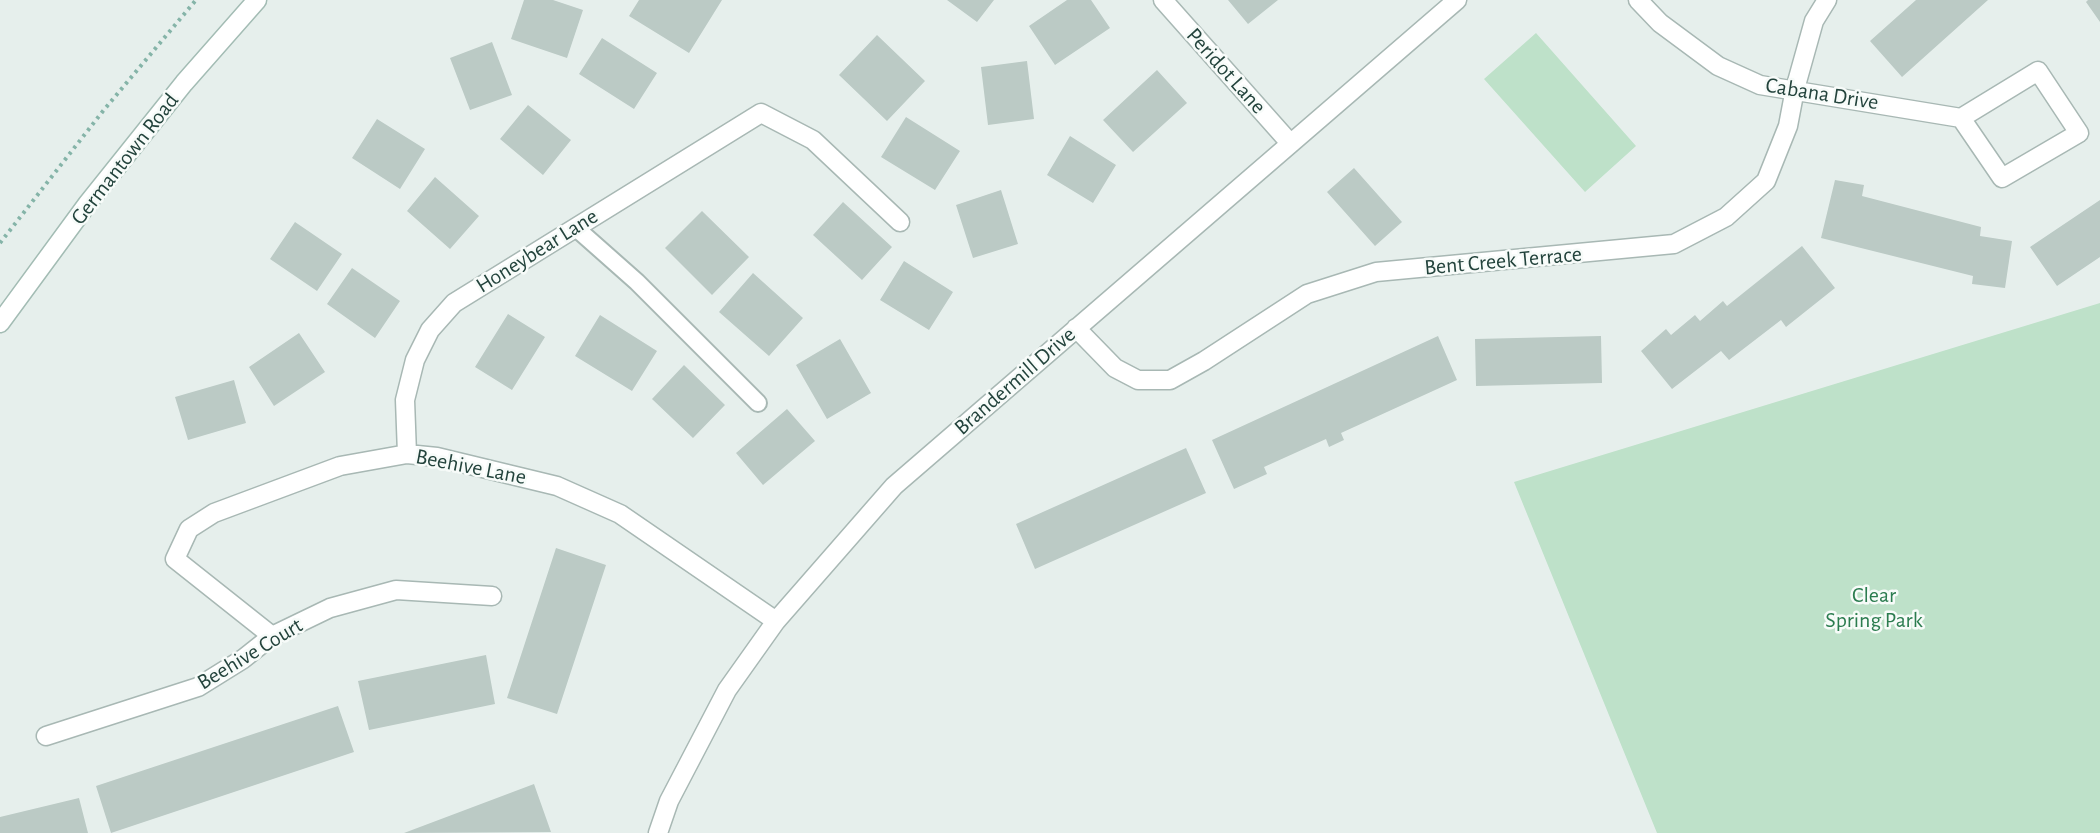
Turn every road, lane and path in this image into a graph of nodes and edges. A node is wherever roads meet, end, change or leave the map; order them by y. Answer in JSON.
{"nodes":[{"id":1,"x":196,"y":0,"type":"edge"},
{"id":2,"x":257,"y":0,"type":"edge"},
{"id":3,"x":1163,"y":0,"type":"edge"},
{"id":4,"x":1457,"y":0,"type":"edge"},
{"id":5,"x":1638,"y":0,"type":"edge"},
{"id":6,"x":1827,"y":0,"type":"edge"},
{"id":7,"x":1795,"y":89,"type":"junction"},
{"id":8,"x":1961,"y":117,"type":"junction"},
{"id":9,"x":1290,"y":143,"type":"junction"},
{"id":10,"x":900,"y":222,"type":"dead end"},
{"id":11,"x":576,"y":228,"type":"junction"},
{"id":12,"x":0,"y":243,"type":"edge"},
{"id":13,"x":0,"y":323,"type":"edge"},
{"id":14,"x":1076,"y":328,"type":"junction"},
{"id":15,"x":758,"y":403,"type":"dead end"},
{"id":16,"x":407,"y":454,"type":"junction"},
{"id":17,"x":492,"y":596,"type":"dead end"},
{"id":18,"x":776,"y":621,"type":"junction"},
{"id":19,"x":272,"y":636,"type":"junction"},
{"id":20,"x":46,"y":736,"type":"dead end"},
{"id":21,"x":658,"y":833,"type":"edge"}],
"edges":[{"from":1,"to":12,"type":"path"},
{"from":2,"to":13,"type":"street","name":"Germantown Road"},
{"from":3,"to":9,"type":"street","name":"Peridot Lane"},
{"from":4,"to":9,"type":"street","name":"Brandermill Drive"},
{"from":5,"to":7,"type":"street","name":"Cabana Drive"},
{"from":6,"to":7,"type":"street","name":"Bent Creek Terrace"},
{"from":7,"to":8,"type":"street","name":"Cabana Drive"},
{"from":7,"to":14,"type":"street","name":"Bent Creek Terrace"},
{"from":8,"to":8,"type":"street"},
{"from":9,"to":14,"type":"street","name":"Brandermill Drive"},
{"from":10,"to":11,"type":"street","name":"Honeybear Lane"},
{"from":11,"to":15,"type":"lane"},
{"from":11,"to":16,"type":"street","name":"Honeybear Lane"},
{"from":14,"to":18,"type":"street","name":"Brandermill Drive"},
{"from":16,"to":18,"type":"street","name":"Beehive Lane"},
{"from":16,"to":19,"type":"street","name":"Beehive Lane"},
{"from":17,"to":19,"type":"street","name":"Beehive Court"},
{"from":18,"to":21,"type":"street","name":"Brandermill Drive"},
{"from":19,"to":20,"type":"street","name":"Beehive Court"}]}
